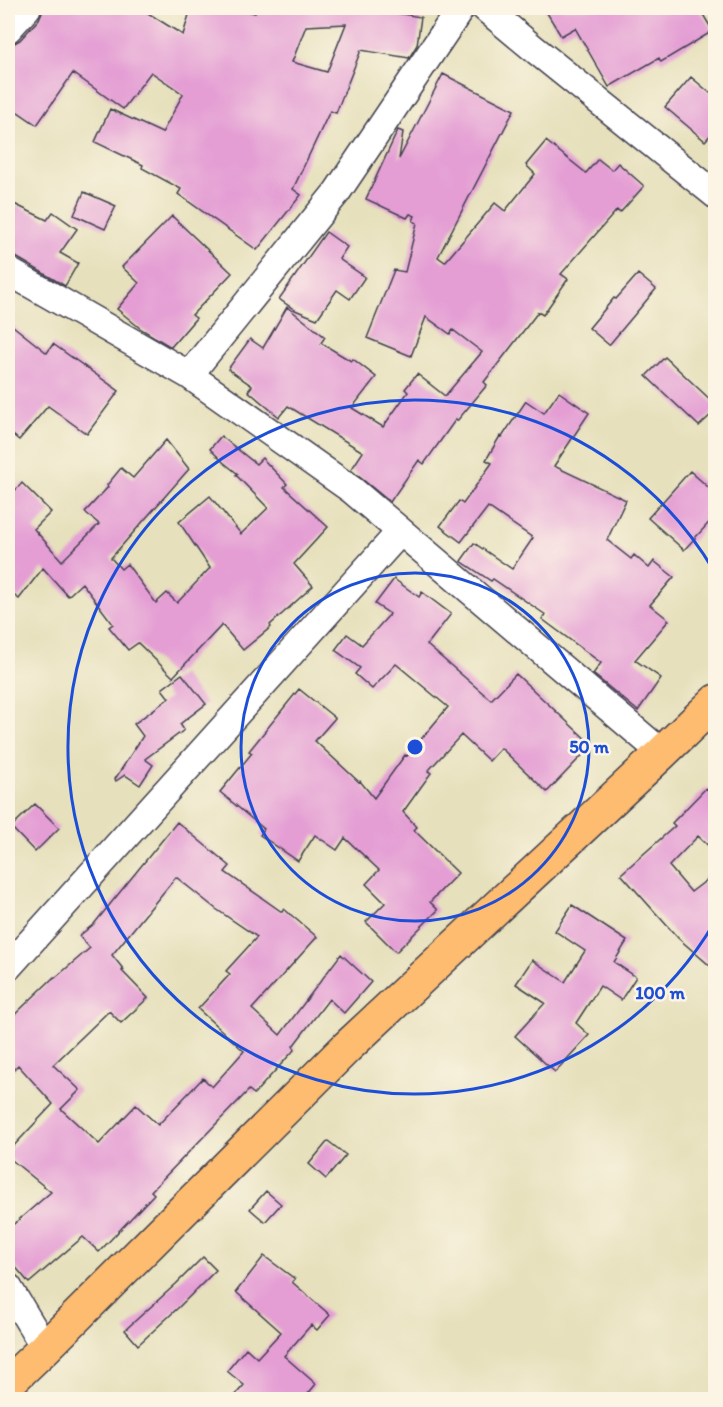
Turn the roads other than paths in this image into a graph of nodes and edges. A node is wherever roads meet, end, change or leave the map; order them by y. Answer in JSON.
{"nodes":[{"id":1,"x":27,"y":8,"type":"edge"},
{"id":2,"x":461,"y":8,"type":"edge"},
{"id":3,"x":485,"y":8,"type":"edge"},
{"id":4,"x":8,"y":29,"type":"edge"},
{"id":5,"x":716,"y":195,"type":"edge"},
{"id":6,"x":8,"y":271,"type":"edge"},
{"id":7,"x":189,"y":375,"type":"junction"},
{"id":8,"x":400,"y":532,"type":"junction"},
{"id":9,"x":716,"y":701,"type":"edge"},
{"id":10,"x":662,"y":753,"type":"junction"},
{"id":11,"x":8,"y":967,"type":"edge"},
{"id":12,"x":8,"y":1287,"type":"edge"},
{"id":13,"x":45,"y":1348,"type":"junction"},
{"id":14,"x":8,"y":1383,"type":"edge"}],
"edges":[{"from":1,"to":4,"type":"street"},
{"from":2,"to":7,"type":"street"},
{"from":3,"to":5,"type":"street"},
{"from":6,"to":7,"type":"street"},
{"from":7,"to":8,"type":"street"},
{"from":8,"to":10,"type":"street"},
{"from":8,"to":11,"type":"street"},
{"from":9,"to":10,"type":"main road"},
{"from":10,"to":13,"type":"main road"},
{"from":12,"to":13,"type":"street"},
{"from":13,"to":14,"type":"main road"}]}
